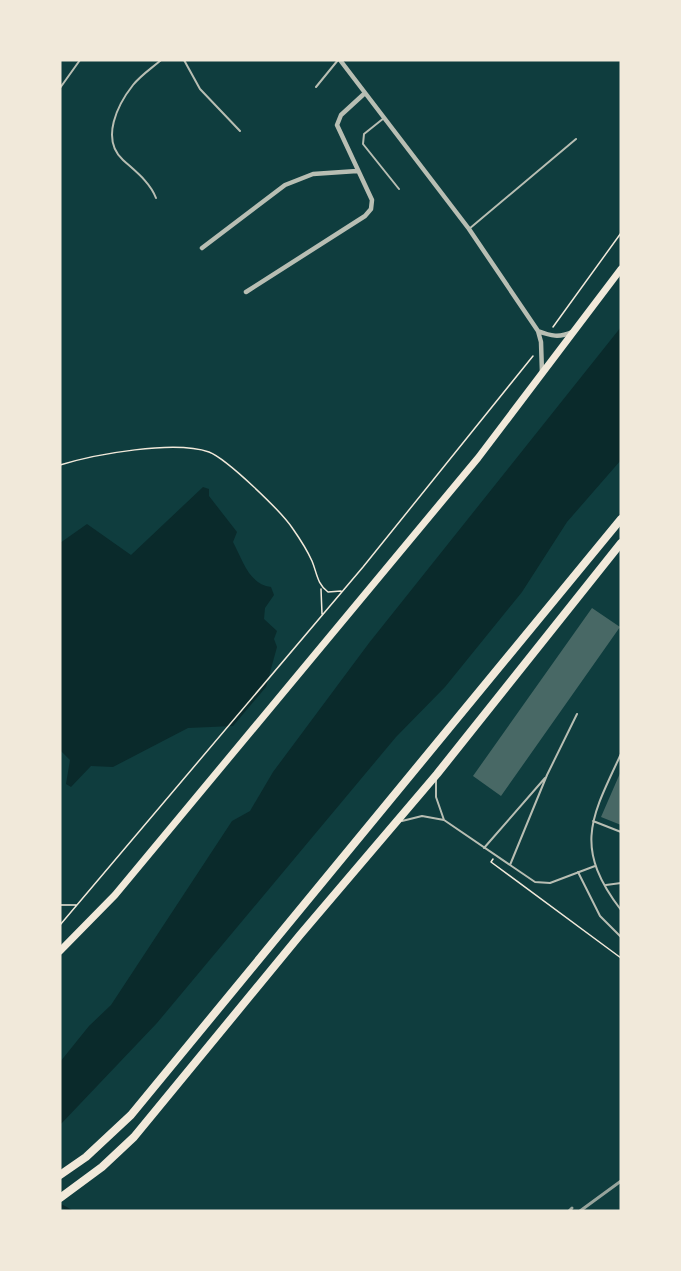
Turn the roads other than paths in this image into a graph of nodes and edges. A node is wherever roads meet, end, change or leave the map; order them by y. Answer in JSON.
{"nodes":[{"id":1,"x":80,"y":60,"type":"edge"},
{"id":2,"x":161,"y":60,"type":"edge"},
{"id":3,"x":184,"y":60,"type":"edge"},
{"id":4,"x":339,"y":60,"type":"edge"},
{"id":5,"x":316,"y":87,"type":"dead end"},
{"id":6,"x":60,"y":88,"type":"edge"},
{"id":7,"x":365,"y":93,"type":"junction"},
{"id":8,"x":384,"y":118,"type":"junction"},
{"id":9,"x":240,"y":131,"type":"dead end"},
{"id":10,"x":576,"y":139,"type":"dead end"},
{"id":11,"x":357,"y":171,"type":"junction"},
{"id":12,"x":399,"y":189,"type":"dead end"},
{"id":13,"x":156,"y":198,"type":"dead end"},
{"id":14,"x":469,"y":229,"type":"junction"},
{"id":15,"x":202,"y":248,"type":"dead end"},
{"id":16,"x":621,"y":269,"type":"edge"},
{"id":17,"x":246,"y":292,"type":"dead end"},
{"id":18,"x":577,"y":329,"type":"junction"},
{"id":19,"x":538,"y":331,"type":"junction"},
{"id":20,"x":542,"y":376,"type":"junction"},
{"id":21,"x":621,"y":519,"type":"edge"},
{"id":22,"x":621,"y":543,"type":"edge"},
{"id":23,"x":577,"y":714,"type":"dead end"},
{"id":24,"x":621,"y":754,"type":"edge"},
{"id":25,"x":437,"y":774,"type":"junction"},
{"id":26,"x":547,"y":775,"type":"junction"},
{"id":27,"x":444,"y":820,"type":"junction"},
{"id":28,"x":592,"y":821,"type":"junction"},
{"id":29,"x":397,"y":823,"type":"junction"},
{"id":30,"x":621,"y":832,"type":"edge"},
{"id":31,"x":484,"y":848,"type":"junction"},
{"id":32,"x":510,"y":866,"type":"junction"},
{"id":33,"x":595,"y":866,"type":"junction"},
{"id":34,"x":578,"y":872,"type":"junction"},
{"id":35,"x":621,"y":883,"type":"edge"},
{"id":36,"x":605,"y":885,"type":"junction"},
{"id":37,"x":621,"y":910,"type":"edge"},
{"id":38,"x":621,"y":937,"type":"edge"},
{"id":39,"x":60,"y":951,"type":"edge"},
{"id":40,"x":60,"y":1175,"type":"edge"},
{"id":41,"x":60,"y":1198,"type":"edge"}],
"edges":[{"from":1,"to":6,"type":"lane"},
{"from":2,"to":13,"type":"lane"},
{"from":3,"to":9,"type":"lane"},
{"from":4,"to":5,"type":"lane"},
{"from":4,"to":7,"type":"street"},
{"from":7,"to":8,"type":"street"},
{"from":7,"to":11,"type":"street"},
{"from":8,"to":12,"type":"lane"},
{"from":8,"to":14,"type":"street"},
{"from":10,"to":14,"type":"lane"},
{"from":11,"to":15,"type":"street"},
{"from":11,"to":17,"type":"street"},
{"from":14,"to":19,"type":"street"},
{"from":16,"to":18,"type":"main road"},
{"from":18,"to":19,"type":"street"},
{"from":18,"to":20,"type":"main road"},
{"from":19,"to":20,"type":"street"},
{"from":20,"to":39,"type":"main road"},
{"from":21,"to":40,"type":"highway"},
{"from":22,"to":25,"type":"highway"},
{"from":23,"to":26,"type":"lane"},
{"from":24,"to":28,"type":"lane"},
{"from":25,"to":27,"type":"lane"},
{"from":25,"to":29,"type":"highway"},
{"from":26,"to":31,"type":"lane"},
{"from":26,"to":32,"type":"lane"},
{"from":27,"to":29,"type":"lane"},
{"from":27,"to":31,"type":"lane"},
{"from":28,"to":30,"type":"lane"},
{"from":28,"to":33,"type":"lane"},
{"from":29,"to":41,"type":"highway"},
{"from":31,"to":32,"type":"lane"},
{"from":32,"to":34,"type":"lane"},
{"from":33,"to":34,"type":"lane"},
{"from":33,"to":36,"type":"lane"},
{"from":34,"to":38,"type":"lane"},
{"from":35,"to":36,"type":"lane"},
{"from":36,"to":37,"type":"lane"}]}
